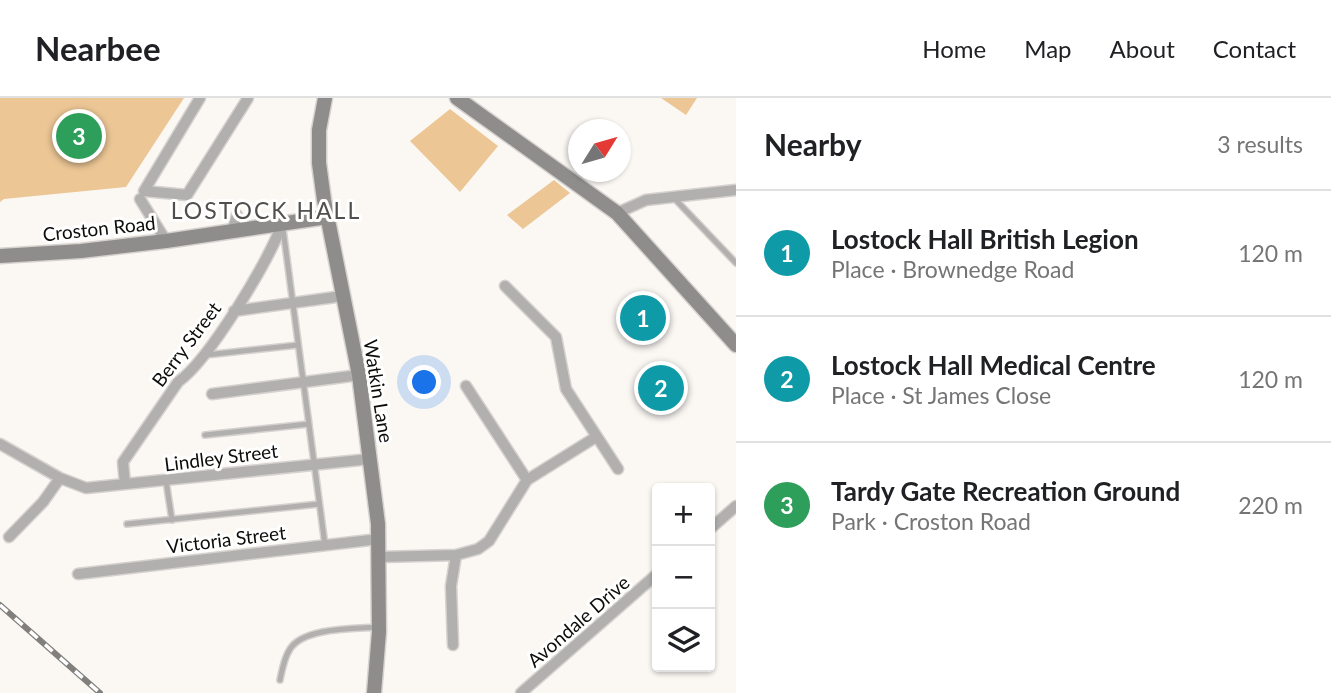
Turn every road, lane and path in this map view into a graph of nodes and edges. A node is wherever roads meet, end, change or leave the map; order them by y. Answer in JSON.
{"nodes":[{"id":1,"x":200,"y":98,"type":"edge"},
{"id":2,"x":248,"y":98,"type":"edge"},
{"id":3,"x":325,"y":98,"type":"edge"},
{"id":4,"x":457,"y":98,"type":"edge"},
{"id":5,"x":736,"y":190,"type":"edge"},
{"id":6,"x":673,"y":197,"type":"junction"},
{"id":7,"x":140,"y":199,"type":"dead end"},
{"id":8,"x":617,"y":213,"type":"junction"},
{"id":9,"x":237,"y":215,"type":"dead end"},
{"id":10,"x":327,"y":217,"type":"junction"},
{"id":11,"x":282,"y":224,"type":"junction"},
{"id":12,"x":232,"y":232,"type":"junction"},
{"id":13,"x":166,"y":241,"type":"junction"},
{"id":14,"x":0,"y":256,"type":"edge"},
{"id":15,"x":736,"y":263,"type":"edge"},
{"id":16,"x":505,"y":286,"type":"dead end"},
{"id":17,"x":343,"y":296,"type":"junction"},
{"id":18,"x":293,"y":302,"type":"junction"},
{"id":19,"x":234,"y":311,"type":"junction"},
{"id":20,"x":298,"y":345,"type":"junction"},
{"id":21,"x":736,"y":345,"type":"edge"},
{"id":22,"x":203,"y":356,"type":"junction"},
{"id":23,"x":359,"y":375,"type":"junction"},
{"id":24,"x":303,"y":382,"type":"junction"},
{"id":25,"x":466,"y":386,"type":"dead end"},
{"id":26,"x":212,"y":394,"type":"dead end"},
{"id":27,"x":309,"y":424,"type":"junction"},
{"id":28,"x":205,"y":435,"type":"dead end"},
{"id":29,"x":596,"y":437,"type":"junction"},
{"id":30,"x":0,"y":444,"type":"edge"},
{"id":31,"x":366,"y":459,"type":"junction"},
{"id":32,"x":314,"y":464,"type":"junction"},
{"id":33,"x":618,"y":469,"type":"dead end"},
{"id":34,"x":60,"y":478,"type":"junction"},
{"id":35,"x":527,"y":480,"type":"junction"},
{"id":36,"x":166,"y":481,"type":"junction"},
{"id":37,"x":125,"y":484,"type":"junction"},
{"id":38,"x":319,"y":504,"type":"junction"},
{"id":39,"x":736,"y":506,"type":"edge"},
{"id":40,"x":172,"y":520,"type":"junction"},
{"id":41,"x":127,"y":524,"type":"dead end"},
{"id":42,"x":715,"y":525,"type":"edge"},
{"id":43,"x":9,"y":537,"type":"dead end"},
{"id":44,"x":379,"y":539,"type":"junction"},
{"id":45,"x":325,"y":545,"type":"junction"},
{"id":46,"x":456,"y":555,"type":"junction"},
{"id":47,"x":380,"y":557,"type":"junction"},
{"id":48,"x":78,"y":574,"type":"dead end"},
{"id":49,"x":652,"y":579,"type":"edge"},
{"id":50,"x":379,"y":627,"type":"junction"},
{"id":51,"x":453,"y":645,"type":"dead end"},
{"id":52,"x":280,"y":680,"type":"dead end"},
{"id":53,"x":373,"y":693,"type":"edge"},
{"id":54,"x":521,"y":693,"type":"edge"}],
"edges":[{"from":1,"to":2,"type":"street"},
{"from":3,"to":10,"type":"main road","name":"Watkin Lane"},
{"from":4,"to":8,"type":"main road"},
{"from":5,"to":6,"type":"street"},
{"from":6,"to":8,"type":"street"},
{"from":6,"to":15,"type":"lane"},
{"from":7,"to":13,"type":"street"},
{"from":8,"to":21,"type":"main road"},
{"from":9,"to":12,"type":"street"},
{"from":10,"to":11,"type":"main road","name":"Croston Road"},
{"from":10,"to":17,"type":"main road","name":"Watkin Lane"},
{"from":11,"to":12,"type":"main road","name":"Croston Road"},
{"from":11,"to":18,"type":"lane"},
{"from":11,"to":19,"type":"street","name":"Berry Street"},
{"from":12,"to":13,"type":"main road","name":"Croston Road"},
{"from":13,"to":14,"type":"main road","name":"Croston Road"},
{"from":16,"to":29,"type":"street"},
{"from":17,"to":18,"type":"street"},
{"from":17,"to":23,"type":"main road","name":"Watkin Lane"},
{"from":18,"to":19,"type":"street"},
{"from":18,"to":20,"type":"lane"},
{"from":19,"to":22,"type":"street","name":"Berry Street"},
{"from":20,"to":22,"type":"lane"},
{"from":20,"to":24,"type":"lane"},
{"from":22,"to":37,"type":"street","name":"Berry Street"},
{"from":23,"to":24,"type":"street"},
{"from":23,"to":31,"type":"main road","name":"Watkin Lane"},
{"from":24,"to":26,"type":"street"},
{"from":24,"to":27,"type":"lane"},
{"from":25,"to":35,"type":"street"},
{"from":27,"to":28,"type":"lane"},
{"from":27,"to":32,"type":"lane"},
{"from":29,"to":33,"type":"street"},
{"from":29,"to":35,"type":"street"},
{"from":30,"to":34,"type":"street"},
{"from":31,"to":32,"type":"street","name":"Lindley Street"},
{"from":31,"to":44,"type":"main road","name":"Watkin Lane"},
{"from":32,"to":36,"type":"street","name":"Lindley Street"},
{"from":32,"to":38,"type":"lane"},
{"from":34,"to":37,"type":"street","name":"Lindley Street"},
{"from":34,"to":43,"type":"street"},
{"from":35,"to":46,"type":"street"},
{"from":36,"to":37,"type":"street","name":"Lindley Street"},
{"from":36,"to":40,"type":"lane"},
{"from":38,"to":40,"type":"lane"},
{"from":38,"to":45,"type":"lane"},
{"from":39,"to":42,"type":"street"},
{"from":40,"to":41,"type":"lane"},
{"from":44,"to":45,"type":"street","name":"Victoria Street"},
{"from":44,"to":47,"type":"main road","name":"Watkin Lane"},
{"from":45,"to":48,"type":"street","name":"Victoria Street"},
{"from":46,"to":47,"type":"street"},
{"from":46,"to":51,"type":"street"},
{"from":47,"to":50,"type":"main road","name":"Watkin Lane"},
{"from":49,"to":54,"type":"street","name":"Avondale Drive"},
{"from":50,"to":52,"type":"lane"},
{"from":50,"to":53,"type":"main road","name":"Watkin Lane"}]}
